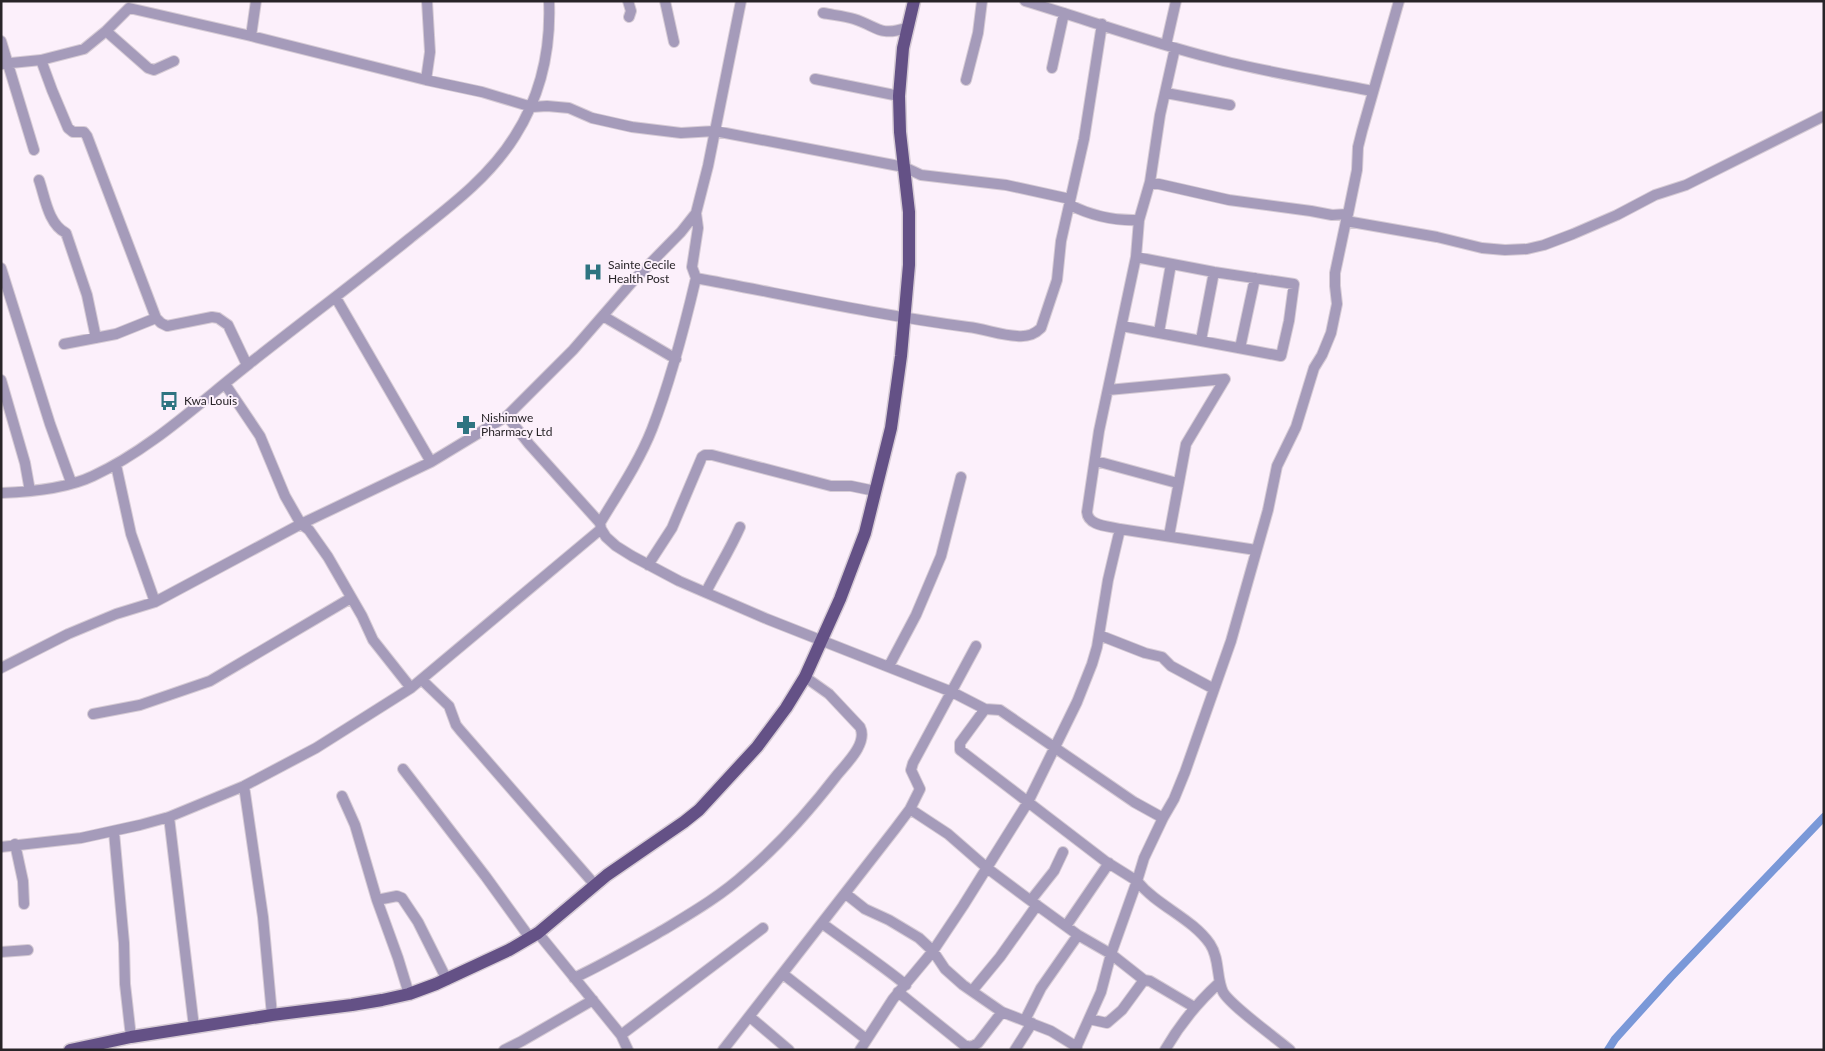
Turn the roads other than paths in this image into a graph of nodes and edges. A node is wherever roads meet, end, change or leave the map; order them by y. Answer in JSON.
{"nodes":[{"id":1,"x":256,"y":1,"type":"edge"},
{"id":2,"x":427,"y":1,"type":"edge"},
{"id":3,"x":549,"y":1,"type":"edge"},
{"id":4,"x":628,"y":1,"type":"edge"},
{"id":5,"x":665,"y":1,"type":"edge"},
{"id":6,"x":741,"y":1,"type":"edge"},
{"id":7,"x":914,"y":1,"type":"edge"},
{"id":8,"x":982,"y":1,"type":"edge"},
{"id":9,"x":1026,"y":1,"type":"edge"},
{"id":10,"x":1176,"y":1,"type":"edge"},
{"id":11,"x":1399,"y":1,"type":"edge"},
{"id":12,"x":130,"y":5,"type":"edge"},
{"id":13,"x":823,"y":12,"type":"dead end"},
{"id":14,"x":1064,"y":13,"type":"junction"},
{"id":15,"x":629,"y":17,"type":"dead end"},
{"id":16,"x":1102,"y":24,"type":"junction"},
{"id":17,"x":906,"y":28,"type":"junction"},
{"id":18,"x":106,"y":31,"type":"junction"},
{"id":19,"x":251,"y":36,"type":"junction"},
{"id":20,"x":1,"y":40,"type":"edge"},
{"id":21,"x":674,"y":42,"type":"dead end"},
{"id":22,"x":1170,"y":46,"type":"junction"},
{"id":23,"x":41,"y":60,"type":"junction"},
{"id":24,"x":174,"y":61,"type":"dead end"},
{"id":25,"x":5,"y":64,"type":"edge"},
{"id":26,"x":1052,"y":68,"type":"dead end"},
{"id":27,"x":815,"y":79,"type":"dead end"},
{"id":28,"x":426,"y":80,"type":"junction"},
{"id":29,"x":966,"y":80,"type":"dead end"},
{"id":30,"x":1372,"y":92,"type":"junction"},
{"id":31,"x":1166,"y":93,"type":"junction"},
{"id":32,"x":899,"y":96,"type":"junction"},
{"id":33,"x":1230,"y":105,"type":"dead end"},
{"id":34,"x":532,"y":107,"type":"junction"},
{"id":35,"x":1824,"y":116,"type":"edge"},
{"id":36,"x":715,"y":132,"type":"junction"},
{"id":37,"x":34,"y":150,"type":"dead end"},
{"id":38,"x":904,"y":167,"type":"junction"},
{"id":39,"x":39,"y":180,"type":"dead end"},
{"id":40,"x":1150,"y":182,"type":"junction"},
{"id":41,"x":1070,"y":202,"type":"junction"},
{"id":42,"x":696,"y":213,"type":"junction"},
{"id":43,"x":1347,"y":217,"type":"junction"},
{"id":44,"x":1139,"y":220,"type":"junction"},
{"id":45,"x":1136,"y":257,"type":"junction"},
{"id":46,"x":1171,"y":264,"type":"junction"},
{"id":47,"x":1,"y":268,"type":"edge"},
{"id":48,"x":1214,"y":272,"type":"junction"},
{"id":49,"x":696,"y":278,"type":"junction"},
{"id":50,"x":1255,"y":278,"type":"junction"},
{"id":51,"x":336,"y":298,"type":"junction"},
{"id":52,"x":603,"y":316,"type":"junction"},
{"id":53,"x":156,"y":318,"type":"junction"},
{"id":54,"x":904,"y":318,"type":"junction"},
{"id":55,"x":1122,"y":326,"type":"junction"},
{"id":56,"x":1159,"y":332,"type":"junction"},
{"id":57,"x":96,"y":338,"type":"junction"},
{"id":58,"x":1201,"y":340,"type":"junction"},
{"id":59,"x":64,"y":344,"type":"dead end"},
{"id":60,"x":1240,"y":348,"type":"junction"},
{"id":61,"x":676,"y":359,"type":"junction"},
{"id":62,"x":247,"y":365,"type":"junction"},
{"id":63,"x":1,"y":380,"type":"edge"},
{"id":64,"x":225,"y":384,"type":"junction"},
{"id":65,"x":1108,"y":390,"type":"junction"},
{"id":66,"x":507,"y":416,"type":"junction"},
{"id":67,"x":1096,"y":461,"type":"junction"},
{"id":68,"x":431,"y":462,"type":"junction"},
{"id":69,"x":116,"y":465,"type":"junction"},
{"id":70,"x":961,"y":477,"type":"dead end"},
{"id":71,"x":71,"y":482,"type":"junction"},
{"id":72,"x":1177,"y":483,"type":"junction"},
{"id":73,"x":30,"y":491,"type":"junction"},
{"id":74,"x":875,"y":491,"type":"junction"},
{"id":75,"x":1,"y":493,"type":"edge"},
{"id":76,"x":301,"y":524,"type":"junction"},
{"id":77,"x":600,"y":526,"type":"junction"},
{"id":78,"x":740,"y":527,"type":"dead end"},
{"id":79,"x":1120,"y":529,"type":"junction"},
{"id":80,"x":1169,"y":536,"type":"junction"},
{"id":81,"x":1256,"y":550,"type":"junction"},
{"id":82,"x":648,"y":565,"type":"junction"},
{"id":83,"x":706,"y":592,"type":"junction"},
{"id":84,"x":351,"y":598,"type":"junction"},
{"id":85,"x":155,"y":602,"type":"junction"},
{"id":86,"x":1099,"y":635,"type":"junction"},
{"id":87,"x":821,"y":639,"type":"junction"},
{"id":88,"x":976,"y":646,"type":"dead end"},
{"id":89,"x":889,"y":666,"type":"junction"},
{"id":90,"x":1,"y":668,"type":"edge"},
{"id":91,"x":805,"y":678,"type":"junction"},
{"id":92,"x":422,"y":680,"type":"junction"},
{"id":93,"x":411,"y":688,"type":"junction"},
{"id":94,"x":1214,"y":689,"type":"junction"},
{"id":95,"x":952,"y":692,"type":"junction"},
{"id":96,"x":985,"y":708,"type":"junction"},
{"id":97,"x":93,"y":714,"type":"dead end"},
{"id":98,"x":1054,"y":747,"type":"junction"},
{"id":99,"x":403,"y":769,"type":"dead end"},
{"id":100,"x":244,"y":786,"type":"junction"},
{"id":101,"x":342,"y":796,"type":"dead end"},
{"id":102,"x":1028,"y":802,"type":"junction"},
{"id":103,"x":910,"y":809,"type":"junction"},
{"id":104,"x":169,"y":817,"type":"junction"},
{"id":105,"x":1163,"y":818,"type":"junction"},
{"id":106,"x":114,"y":832,"type":"junction"},
{"id":107,"x":15,"y":844,"type":"junction"},
{"id":108,"x":1,"y":847,"type":"edge"},
{"id":109,"x":1063,"y":852,"type":"dead end"},
{"id":110,"x":1109,"y":863,"type":"junction"},
{"id":111,"x":986,"y":868,"type":"junction"},
{"id":112,"x":1137,"y":881,"type":"junction"},
{"id":113,"x":596,"y":885,"type":"junction"},
{"id":114,"x":846,"y":894,"type":"junction"},
{"id":115,"x":377,"y":900,"type":"junction"},
{"id":116,"x":1034,"y":903,"type":"junction"},
{"id":117,"x":24,"y":904,"type":"dead end"},
{"id":118,"x":823,"y":924,"type":"junction"},
{"id":119,"x":1066,"y":926,"type":"junction"},
{"id":120,"x":763,"y":928,"type":"dead end"},
{"id":121,"x":534,"y":935,"type":"junction"},
{"id":122,"x":1078,"y":935,"type":"junction"},
{"id":123,"x":28,"y":950,"type":"dead end"},
{"id":124,"x":933,"y":951,"type":"junction"},
{"id":125,"x":1,"y":952,"type":"edge"},
{"id":126,"x":1111,"y":954,"type":"junction"},
{"id":127,"x":783,"y":974,"type":"junction"},
{"id":128,"x":574,"y":978,"type":"junction"},
{"id":129,"x":447,"y":980,"type":"junction"},
{"id":130,"x":1144,"y":980,"type":"junction"},
{"id":131,"x":1220,"y":982,"type":"junction"},
{"id":132,"x":902,"y":989,"type":"junction"},
{"id":133,"x":972,"y":991,"type":"junction"},
{"id":134,"x":409,"y":994,"type":"junction"},
{"id":135,"x":593,"y":1000,"type":"junction"},
{"id":136,"x":1194,"y":1008,"type":"junction"},
{"id":137,"x":1002,"y":1012,"type":"junction"},
{"id":138,"x":272,"y":1015,"type":"junction"},
{"id":139,"x":750,"y":1017,"type":"junction"},
{"id":140,"x":1089,"y":1019,"type":"junction"},
{"id":141,"x":1029,"y":1021,"type":"junction"},
{"id":142,"x":194,"y":1027,"type":"junction"},
{"id":143,"x":621,"y":1035,"type":"junction"},
{"id":144,"x":131,"y":1037,"type":"junction"},
{"id":145,"x":866,"y":1039,"type":"junction"},
{"id":146,"x":1076,"y":1048,"type":"edge"},
{"id":147,"x":70,"y":1050,"type":"edge"},
{"id":148,"x":504,"y":1050,"type":"edge"},
{"id":149,"x":628,"y":1050,"type":"edge"},
{"id":150,"x":723,"y":1050,"type":"edge"},
{"id":151,"x":789,"y":1050,"type":"edge"},
{"id":152,"x":860,"y":1050,"type":"edge"},
{"id":153,"x":1015,"y":1050,"type":"edge"},
{"id":154,"x":1165,"y":1050,"type":"edge"},
{"id":155,"x":1290,"y":1050,"type":"edge"}],
"edges":[{"from":1,"to":19,"type":"street"},
{"from":2,"to":28,"type":"street"},
{"from":3,"to":34,"type":"street"},
{"from":4,"to":15,"type":"street"},
{"from":5,"to":21,"type":"street"},
{"from":6,"to":36,"type":"street"},
{"from":7,"to":17,"type":"main road"},
{"from":8,"to":29,"type":"street"},
{"from":9,"to":14,"type":"street"},
{"from":10,"to":22,"type":"street"},
{"from":11,"to":30,"type":"street"},
{"from":12,"to":18,"type":"street"},
{"from":12,"to":19,"type":"street"},
{"from":13,"to":17,"type":"street"},
{"from":14,"to":16,"type":"street"},
{"from":14,"to":26,"type":"street"},
{"from":16,"to":22,"type":"street"},
{"from":16,"to":41,"type":"street"},
{"from":17,"to":32,"type":"main road"},
{"from":18,"to":23,"type":"street"},
{"from":18,"to":24,"type":"street"},
{"from":19,"to":28,"type":"street"},
{"from":20,"to":25,"type":"street"},
{"from":22,"to":30,"type":"street"},
{"from":22,"to":31,"type":"street"},
{"from":23,"to":25,"type":"street"},
{"from":23,"to":53,"type":"street"},
{"from":25,"to":37,"type":"street"},
{"from":27,"to":32,"type":"street"},
{"from":28,"to":34,"type":"street"},
{"from":30,"to":43,"type":"street"},
{"from":31,"to":33,"type":"street"},
{"from":31,"to":40,"type":"street"},
{"from":32,"to":38,"type":"main road"},
{"from":34,"to":36,"type":"street"},
{"from":34,"to":51,"type":"street"},
{"from":35,"to":43,"type":"street"},
{"from":36,"to":38,"type":"street"},
{"from":36,"to":42,"type":"street"},
{"from":38,"to":41,"type":"street"},
{"from":38,"to":54,"type":"main road"},
{"from":39,"to":57,"type":"street"},
{"from":40,"to":43,"type":"street"},
{"from":40,"to":44,"type":"street"},
{"from":41,"to":44,"type":"street"},
{"from":41,"to":54,"type":"street"},
{"from":42,"to":49,"type":"street"},
{"from":42,"to":52,"type":"street"},
{"from":43,"to":81,"type":"street"},
{"from":44,"to":45,"type":"street"},
{"from":45,"to":46,"type":"street"},
{"from":45,"to":55,"type":"street"},
{"from":46,"to":48,"type":"street"},
{"from":46,"to":56,"type":"street"},
{"from":47,"to":71,"type":"street"},
{"from":48,"to":50,"type":"street"},
{"from":48,"to":58,"type":"street"},
{"from":49,"to":54,"type":"street"},
{"from":49,"to":61,"type":"street"},
{"from":50,"to":60,"type":"street"},
{"from":50,"to":60,"type":"street"},
{"from":51,"to":62,"type":"street"},
{"from":51,"to":68,"type":"street"},
{"from":52,"to":61,"type":"street"},
{"from":52,"to":66,"type":"street"},
{"from":53,"to":57,"type":"street"},
{"from":53,"to":62,"type":"street"},
{"from":54,"to":74,"type":"main road"},
{"from":55,"to":56,"type":"street"},
{"from":55,"to":65,"type":"street"},
{"from":56,"to":58,"type":"street"},
{"from":57,"to":59,"type":"street"},
{"from":58,"to":60,"type":"street"},
{"from":61,"to":77,"type":"street"},
{"from":62,"to":64,"type":"street"},
{"from":63,"to":73,"type":"street"},
{"from":64,"to":69,"type":"street"},
{"from":64,"to":76,"type":"street"},
{"from":65,"to":67,"type":"street"},
{"from":65,"to":72,"type":"street"},
{"from":66,"to":68,"type":"street"},
{"from":66,"to":77,"type":"street"},
{"from":67,"to":72,"type":"street"},
{"from":67,"to":79,"type":"street"},
{"from":68,"to":76,"type":"street"},
{"from":69,"to":71,"type":"street"},
{"from":69,"to":85,"type":"street"},
{"from":70,"to":89,"type":"street"},
{"from":71,"to":73,"type":"street"},
{"from":72,"to":80,"type":"street"},
{"from":73,"to":75,"type":"street"},
{"from":74,"to":82,"type":"street"},
{"from":74,"to":87,"type":"main road"},
{"from":76,"to":84,"type":"street"},
{"from":76,"to":85,"type":"street"},
{"from":77,"to":82,"type":"street"},
{"from":77,"to":92,"type":"street"},
{"from":78,"to":83,"type":"street"},
{"from":79,"to":80,"type":"street"},
{"from":79,"to":86,"type":"street"},
{"from":80,"to":81,"type":"street"},
{"from":81,"to":94,"type":"street"},
{"from":82,"to":83,"type":"street"},
{"from":83,"to":87,"type":"street"},
{"from":84,"to":93,"type":"street"},
{"from":84,"to":97,"type":"street"},
{"from":85,"to":90,"type":"street"},
{"from":86,"to":94,"type":"street"},
{"from":86,"to":98,"type":"street"},
{"from":87,"to":89,"type":"street"},
{"from":87,"to":91,"type":"main road"},
{"from":88,"to":95,"type":"street"},
{"from":89,"to":95,"type":"street"},
{"from":91,"to":113,"type":"main road"},
{"from":91,"to":128,"type":"street"},
{"from":92,"to":93,"type":"street"},
{"from":92,"to":113,"type":"street"},
{"from":93,"to":100,"type":"street"},
{"from":94,"to":105,"type":"street"},
{"from":95,"to":96,"type":"street"},
{"from":95,"to":103,"type":"street"},
{"from":96,"to":98,"type":"street"},
{"from":96,"to":102,"type":"street"},
{"from":98,"to":102,"type":"street"},
{"from":98,"to":105,"type":"street"},
{"from":99,"to":121,"type":"street"},
{"from":100,"to":104,"type":"street"},
{"from":100,"to":138,"type":"street"},
{"from":101,"to":115,"type":"street"},
{"from":102,"to":110,"type":"street"},
{"from":102,"to":111,"type":"street"},
{"from":103,"to":111,"type":"street"},
{"from":103,"to":114,"type":"street"},
{"from":104,"to":106,"type":"street"},
{"from":104,"to":142,"type":"street"},
{"from":105,"to":112,"type":"street"},
{"from":106,"to":107,"type":"street"},
{"from":106,"to":144,"type":"street"},
{"from":107,"to":108,"type":"street"},
{"from":107,"to":117,"type":"street"},
{"from":109,"to":116,"type":"street"},
{"from":110,"to":112,"type":"street"},
{"from":110,"to":119,"type":"street"},
{"from":111,"to":116,"type":"street"},
{"from":111,"to":124,"type":"street"},
{"from":112,"to":126,"type":"street"},
{"from":112,"to":131,"type":"street"},
{"from":113,"to":121,"type":"main road"},
{"from":114,"to":118,"type":"street"},
{"from":114,"to":124,"type":"street"},
{"from":115,"to":129,"type":"street"},
{"from":115,"to":134,"type":"street"},
{"from":116,"to":119,"type":"street"},
{"from":116,"to":133,"type":"street"},
{"from":118,"to":127,"type":"street"},
{"from":118,"to":132,"type":"street"},
{"from":119,"to":122,"type":"street"},
{"from":120,"to":143,"type":"street"},
{"from":121,"to":128,"type":"street"},
{"from":121,"to":129,"type":"main road"},
{"from":122,"to":126,"type":"street"},
{"from":122,"to":141,"type":"street"},
{"from":123,"to":125,"type":"street"},
{"from":124,"to":132,"type":"street"},
{"from":124,"to":133,"type":"street"},
{"from":126,"to":130,"type":"street"},
{"from":126,"to":140,"type":"street"},
{"from":127,"to":139,"type":"street"},
{"from":127,"to":145,"type":"street"},
{"from":128,"to":135,"type":"street"},
{"from":129,"to":134,"type":"main road"},
{"from":130,"to":136,"type":"street"},
{"from":130,"to":140,"type":"street"},
{"from":131,"to":136,"type":"street"},
{"from":131,"to":155,"type":"street"},
{"from":132,"to":137,"type":"street"},
{"from":132,"to":145,"type":"street"},
{"from":133,"to":137,"type":"street"},
{"from":134,"to":138,"type":"main road"},
{"from":135,"to":143,"type":"street"},
{"from":135,"to":148,"type":"street"},
{"from":136,"to":154,"type":"street"},
{"from":137,"to":141,"type":"street"},
{"from":138,"to":142,"type":"main road"},
{"from":139,"to":150,"type":"street"},
{"from":139,"to":151,"type":"street"},
{"from":140,"to":146,"type":"street"},
{"from":141,"to":146,"type":"street"},
{"from":141,"to":153,"type":"street"},
{"from":142,"to":144,"type":"main road"},
{"from":143,"to":149,"type":"street"},
{"from":144,"to":147,"type":"main road"},
{"from":145,"to":152,"type":"street"}]}
